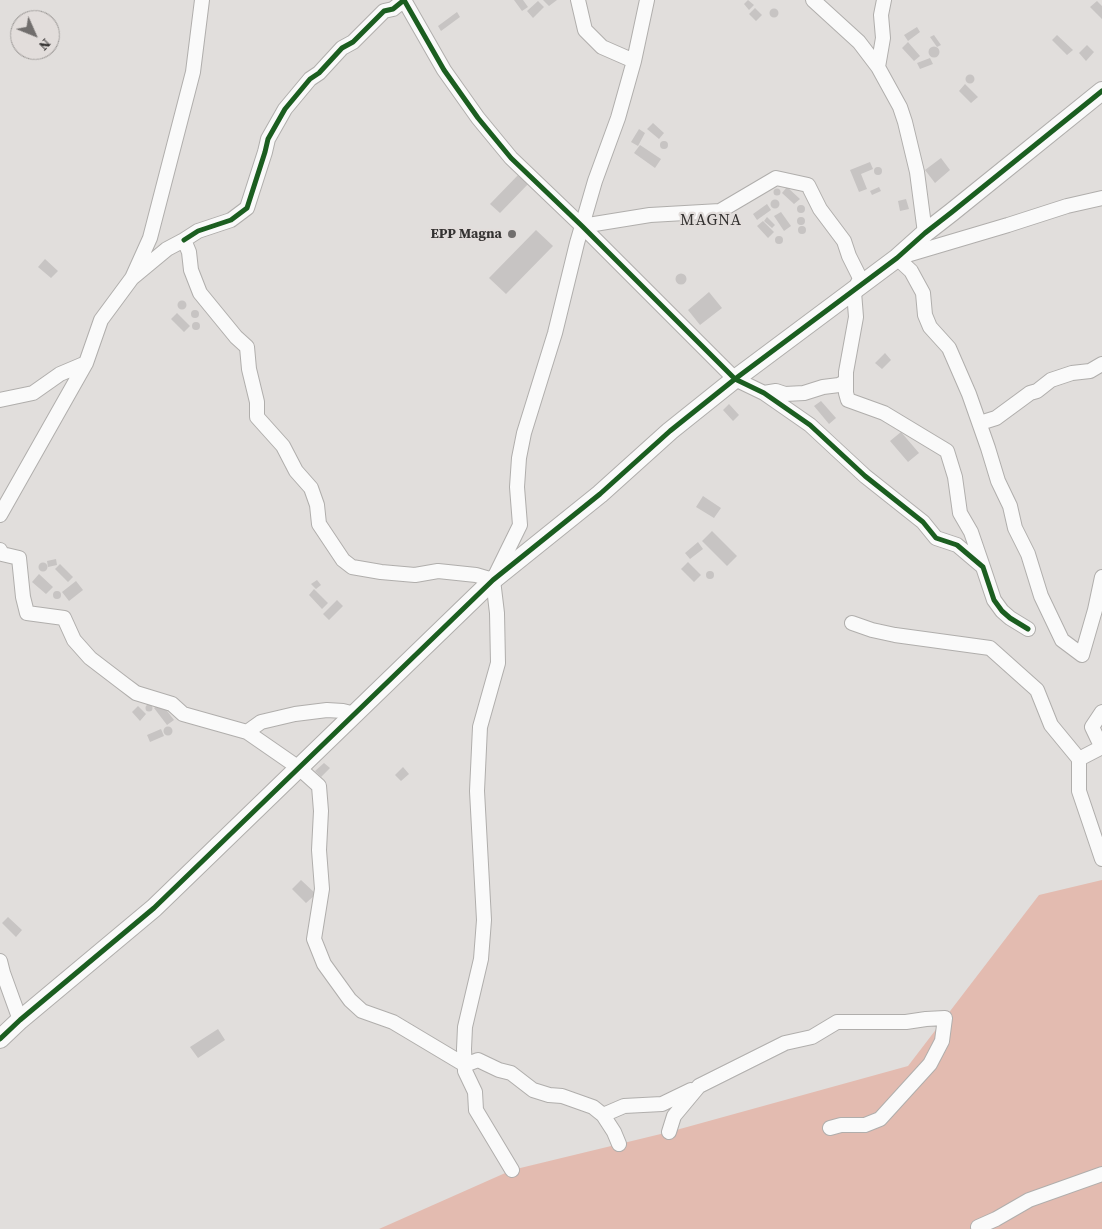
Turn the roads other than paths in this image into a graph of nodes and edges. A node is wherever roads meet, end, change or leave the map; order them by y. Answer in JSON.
{"nodes":[{"id":1,"x":202,"y":0,"type":"edge"},
{"id":2,"x":578,"y":0,"type":"edge"},
{"id":3,"x":647,"y":0,"type":"edge"},
{"id":4,"x":814,"y":0,"type":"edge"},
{"id":5,"x":884,"y":0,"type":"edge"},
{"id":6,"x":634,"y":61,"type":"junction"},
{"id":7,"x":878,"y":67,"type":"junction"},
{"id":8,"x":1102,"y":91,"type":"edge"},
{"id":9,"x":1102,"y":198,"type":"edge"},
{"id":10,"x":582,"y":226,"type":"junction"},
{"id":11,"x":925,"y":232,"type":"junction"},
{"id":12,"x":184,"y":240,"type":"junction"},
{"id":13,"x":897,"y":258,"type":"junction"},
{"id":14,"x":132,"y":278,"type":"junction"},
{"id":15,"x":854,"y":292,"type":"junction"},
{"id":16,"x":86,"y":363,"type":"junction"},
{"id":17,"x":1102,"y":364,"type":"edge"},
{"id":18,"x":735,"y":379,"type":"junction"},
{"id":19,"x":846,"y":381,"type":"junction"},
{"id":20,"x":764,"y":393,"type":"junction"},
{"id":21,"x":0,"y":400,"type":"edge"},
{"id":22,"x":980,"y":423,"type":"junction"},
{"id":23,"x":0,"y":515,"type":"edge"},
{"id":24,"x":0,"y":550,"type":"edge"},
{"id":25,"x":983,"y":567,"type":"junction"},
{"id":26,"x":1102,"y":577,"type":"edge"},
{"id":27,"x":493,"y":580,"type":"junction"},
{"id":28,"x":852,"y":623,"type":"dead end"},
{"id":29,"x":1028,"y":629,"type":"dead end"},
{"id":30,"x":1102,"y":712,"type":"edge"},
{"id":31,"x":355,"y":714,"type":"junction"},
{"id":32,"x":247,"y":732,"type":"junction"},
{"id":33,"x":1102,"y":747,"type":"edge"},
{"id":34,"x":1078,"y":759,"type":"junction"},
{"id":35,"x":300,"y":768,"type":"junction"},
{"id":36,"x":1102,"y":859,"type":"edge"},
{"id":37,"x":0,"y":961,"type":"edge"},
{"id":38,"x":20,"y":1020,"type":"junction"},
{"id":39,"x":0,"y":1039,"type":"edge"},
{"id":40,"x":465,"y":1065,"type":"junction"},
{"id":41,"x":699,"y":1086,"type":"junction"},
{"id":42,"x":603,"y":1115,"type":"junction"},
{"id":43,"x":830,"y":1128,"type":"dead end"},
{"id":44,"x":669,"y":1132,"type":"dead end"},
{"id":45,"x":619,"y":1144,"type":"dead end"},
{"id":46,"x":512,"y":1170,"type":"dead end"},
{"id":47,"x":1102,"y":1174,"type":"edge"},
{"id":48,"x":978,"y":1227,"type":"dead end"}],
"edges":[{"from":1,"to":14,"type":"street"},
{"from":2,"to":6,"type":"street"},
{"from":3,"to":6,"type":"street"},
{"from":4,"to":7,"type":"street"},
{"from":5,"to":7,"type":"street"},
{"from":6,"to":10,"type":"street"},
{"from":7,"to":11,"type":"street"},
{"from":8,"to":11,"type":"street"},
{"from":9,"to":13,"type":"street"},
{"from":10,"to":12,"type":"street"},
{"from":10,"to":15,"type":"street"},
{"from":10,"to":18,"type":"street"},
{"from":10,"to":27,"type":"street"},
{"from":11,"to":13,"type":"street"},
{"from":12,"to":14,"type":"street"},
{"from":12,"to":27,"type":"street"},
{"from":13,"to":15,"type":"street"},
{"from":13,"to":22,"type":"street"},
{"from":14,"to":16,"type":"street"},
{"from":15,"to":18,"type":"street"},
{"from":15,"to":19,"type":"street"},
{"from":16,"to":21,"type":"street"},
{"from":16,"to":23,"type":"street"},
{"from":17,"to":22,"type":"street"},
{"from":18,"to":20,"type":"street"},
{"from":18,"to":27,"type":"street"},
{"from":19,"to":20,"type":"street"},
{"from":19,"to":25,"type":"street"},
{"from":20,"to":25,"type":"street"},
{"from":22,"to":26,"type":"street"},
{"from":24,"to":32,"type":"street"},
{"from":25,"to":29,"type":"street"},
{"from":27,"to":31,"type":"street"},
{"from":27,"to":40,"type":"street"},
{"from":28,"to":34,"type":"street"},
{"from":30,"to":33,"type":"street"},
{"from":31,"to":32,"type":"street"},
{"from":31,"to":35,"type":"street"},
{"from":32,"to":35,"type":"street"},
{"from":33,"to":34,"type":"street"},
{"from":34,"to":36,"type":"street"},
{"from":35,"to":38,"type":"street"},
{"from":35,"to":40,"type":"street"},
{"from":37,"to":38,"type":"street"},
{"from":38,"to":39,"type":"street"},
{"from":40,"to":42,"type":"street"},
{"from":40,"to":46,"type":"street"},
{"from":41,"to":42,"type":"street"},
{"from":41,"to":43,"type":"street"},
{"from":41,"to":44,"type":"street"},
{"from":42,"to":45,"type":"street"},
{"from":47,"to":48,"type":"street"}]}
